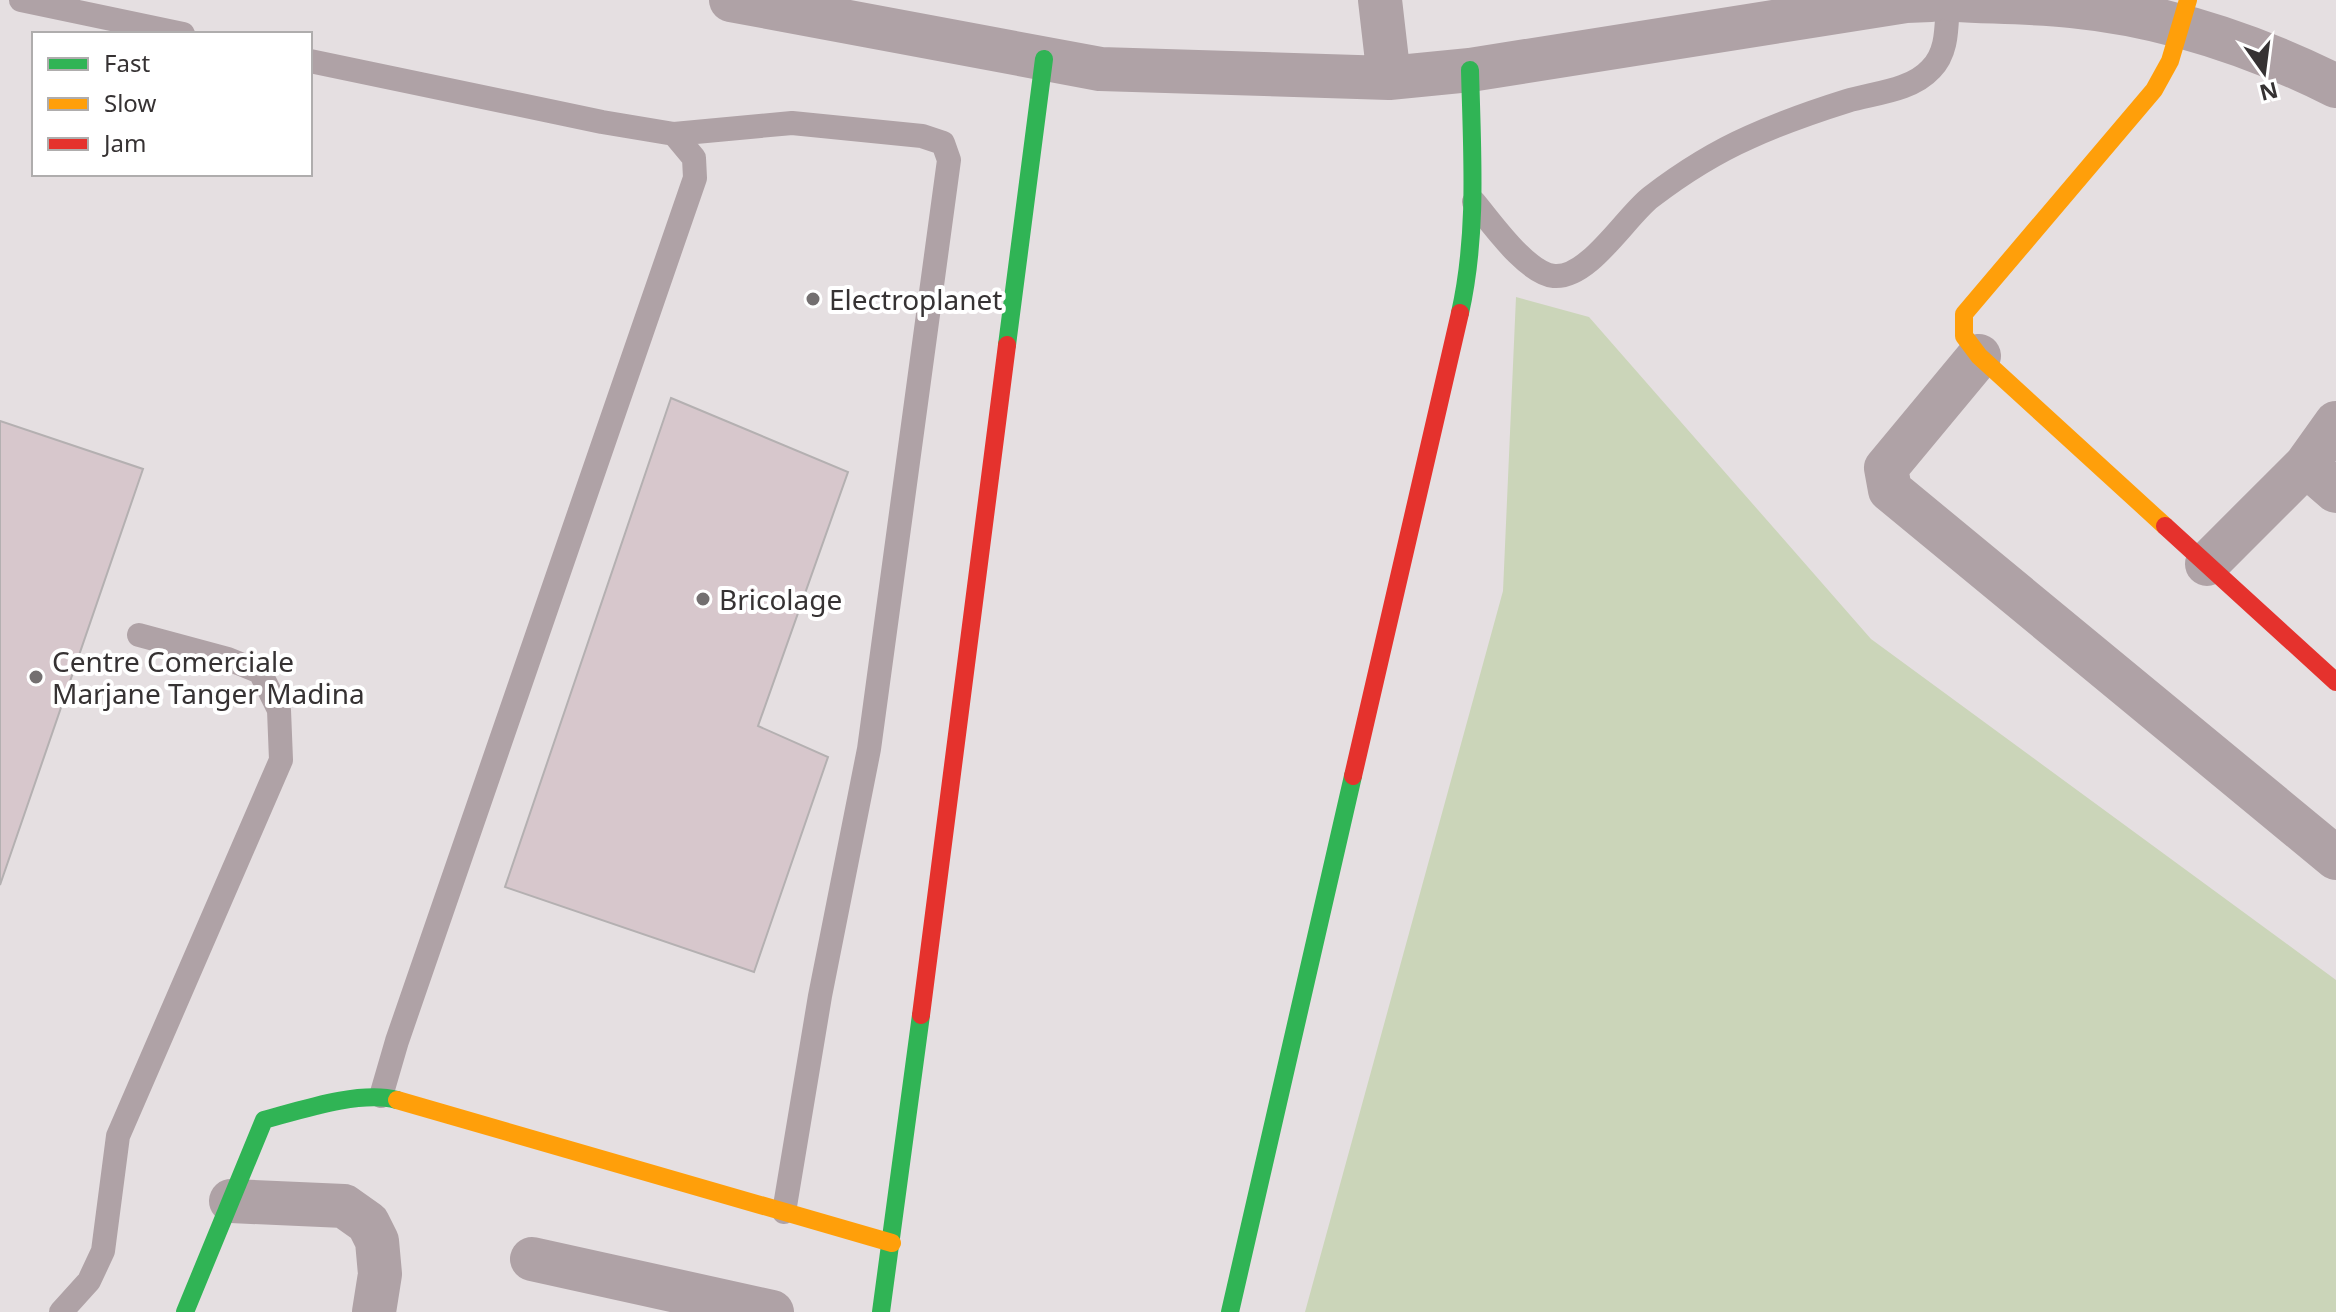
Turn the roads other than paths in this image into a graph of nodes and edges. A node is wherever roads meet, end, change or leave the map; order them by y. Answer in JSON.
{"nodes":[{"id":1,"x":21,"y":0,"type":"edge"},
{"id":2,"x":731,"y":0,"type":"edge"},
{"id":3,"x":1380,"y":0,"type":"edge"},
{"id":4,"x":1931,"y":0,"type":"edge"},
{"id":5,"x":1948,"y":0,"type":"edge"},
{"id":6,"x":1955,"y":0,"type":"edge"},
{"id":7,"x":2004,"y":1,"type":"edge"},
{"id":8,"x":2185,"y":13,"type":"edge"},
{"id":9,"x":173,"y":32,"type":"edge"},
{"id":10,"x":1044,"y":59,"type":"junction"},
{"id":11,"x":312,"y":61,"type":"edge"},
{"id":12,"x":1470,"y":70,"type":"junction"},
{"id":13,"x":1389,"y":78,"type":"junction"},
{"id":14,"x":2336,"y":86,"type":"edge"},
{"id":15,"x":674,"y":134,"type":"junction"},
{"id":16,"x":1474,"y":202,"type":"junction"},
{"id":17,"x":1979,"y":356,"type":"junction"},
{"id":18,"x":2336,"y":423,"type":"edge"},
{"id":19,"x":2321,"y":478,"type":"edge"},
{"id":20,"x":2207,"y":564,"type":"junction"},
{"id":21,"x":139,"y":635,"type":"dead end"},
{"id":22,"x":2336,"y":682,"type":"edge"},
{"id":23,"x":2336,"y":858,"type":"edge"},
{"id":24,"x":381,"y":1096,"type":"junction"},
{"id":25,"x":231,"y":1201,"type":"junction"},
{"id":26,"x":784,"y":1212,"type":"junction"},
{"id":27,"x":892,"y":1243,"type":"junction"},
{"id":28,"x":532,"y":1259,"type":"dead end"},
{"id":29,"x":61,"y":1312,"type":"edge"},
{"id":30,"x":185,"y":1312,"type":"edge"},
{"id":31,"x":374,"y":1312,"type":"edge"},
{"id":32,"x":772,"y":1312,"type":"edge"},
{"id":33,"x":881,"y":1312,"type":"edge"},
{"id":34,"x":1230,"y":1312,"type":"edge"}],
"edges":[{"from":1,"to":9,"type":"lane"},
{"from":2,"to":10,"type":"street"},
{"from":3,"to":13,"type":"street"},
{"from":4,"to":12,"type":"street"},
{"from":5,"to":16,"type":"lane"},
{"from":6,"to":7,"type":"street"},
{"from":7,"to":8,"type":"street"},
{"from":8,"to":14,"type":"street"},
{"from":8,"to":17,"type":"street"},
{"from":10,"to":13,"type":"street"},
{"from":10,"to":27,"type":"street"},
{"from":11,"to":15,"type":"lane"},
{"from":12,"to":13,"type":"street"},
{"from":12,"to":16,"type":"street"},
{"from":15,"to":24,"type":"lane"},
{"from":15,"to":26,"type":"lane"},
{"from":16,"to":34,"type":"street"},
{"from":17,"to":20,"type":"street"},
{"from":17,"to":23,"type":"street"},
{"from":18,"to":19,"type":"street"},
{"from":19,"to":20,"type":"street"},
{"from":20,"to":22,"type":"street"},
{"from":21,"to":29,"type":"lane"},
{"from":24,"to":25,"type":"street"},
{"from":24,"to":26,"type":"street"},
{"from":25,"to":30,"type":"street"},
{"from":25,"to":31,"type":"street"},
{"from":26,"to":27,"type":"street"},
{"from":27,"to":33,"type":"street"},
{"from":28,"to":32,"type":"street"}]}
